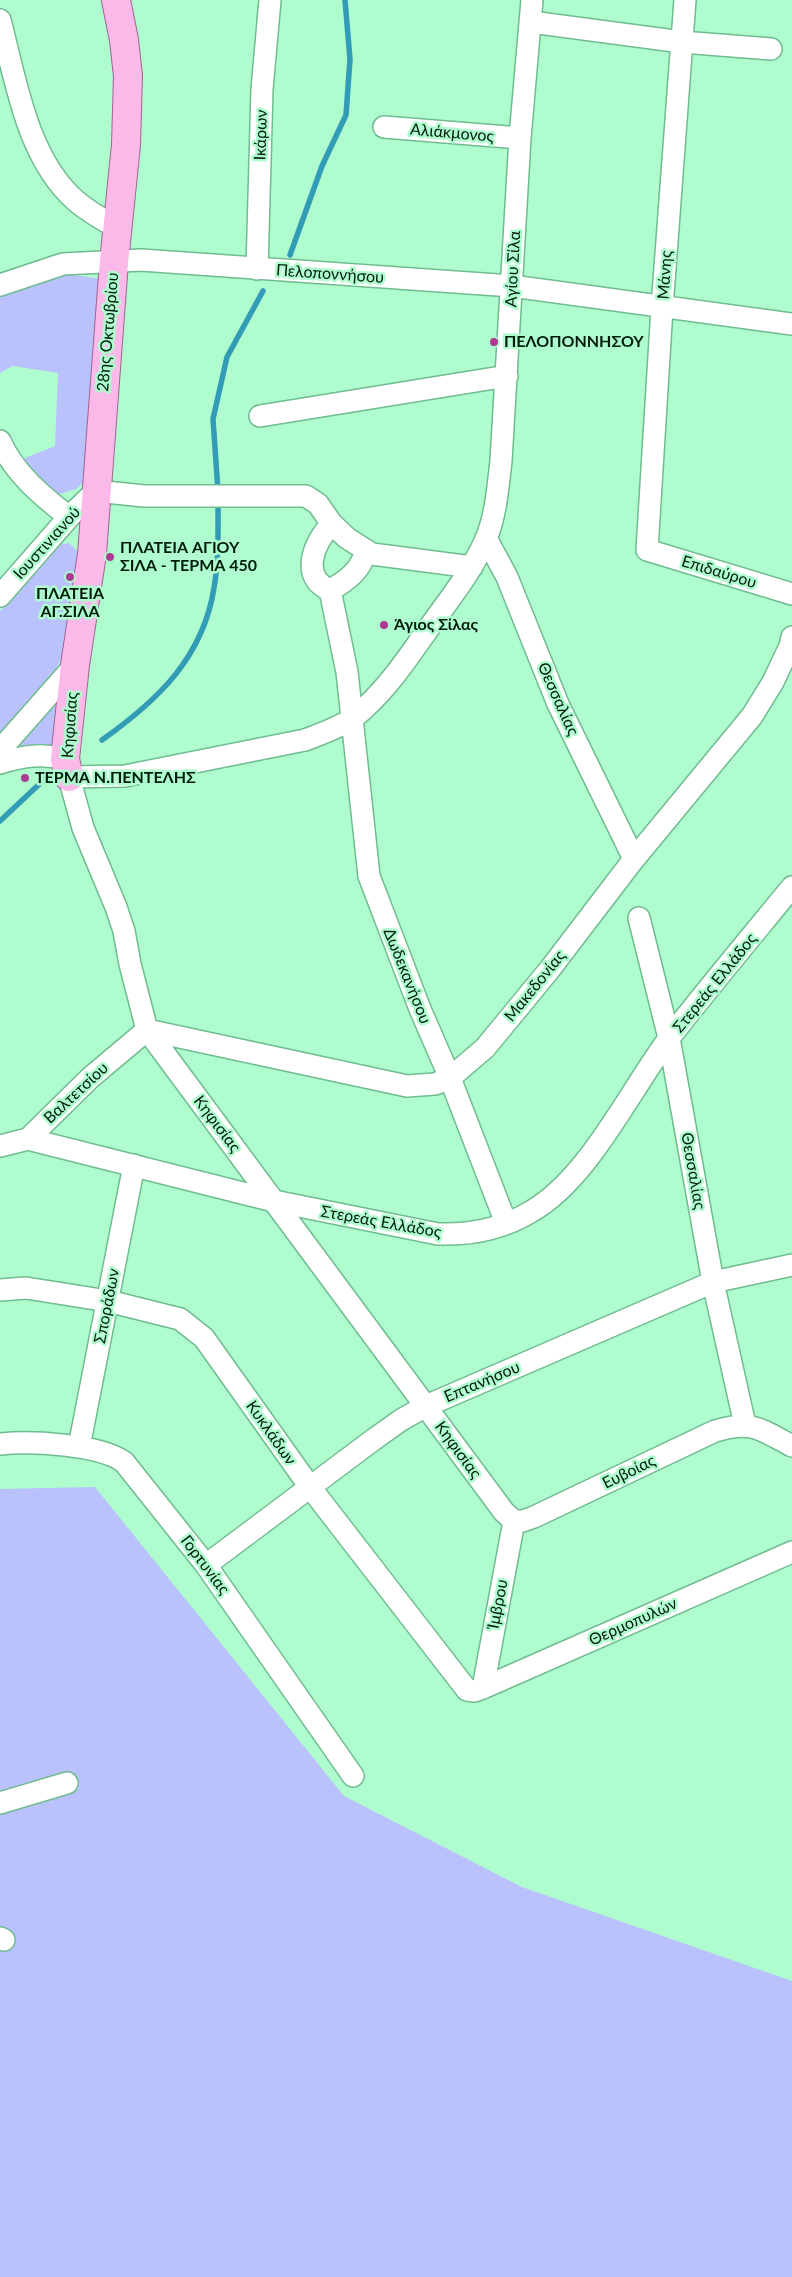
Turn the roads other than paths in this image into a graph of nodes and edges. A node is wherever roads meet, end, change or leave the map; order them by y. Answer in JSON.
{"nodes":[{"id":1,"x":116,"y":0,"type":"edge"},
{"id":2,"x":270,"y":0,"type":"edge"},
{"id":3,"x":532,"y":0,"type":"edge"},
{"id":4,"x":685,"y":0,"type":"edge"},
{"id":5,"x":0,"y":20,"type":"edge"},
{"id":6,"x":531,"y":22,"type":"junction"},
{"id":7,"x":682,"y":42,"type":"junction"},
{"id":8,"x":771,"y":49,"type":"dead end"},
{"id":9,"x":384,"y":127,"type":"dead end"},
{"id":10,"x":520,"y":138,"type":"junction"},
{"id":11,"x":118,"y":228,"type":"junction"},
{"id":12,"x":114,"y":262,"type":"junction"},
{"id":13,"x":257,"y":270,"type":"junction"},
{"id":14,"x":0,"y":285,"type":"edge"},
{"id":15,"x":512,"y":286,"type":"junction"},
{"id":16,"x":662,"y":308,"type":"junction"},
{"id":17,"x":792,"y":324,"type":"edge"},
{"id":18,"x":508,"y":376,"type":"junction"},
{"id":19,"x":260,"y":416,"type":"dead end"},
{"id":20,"x":0,"y":441,"type":"edge"},
{"id":21,"x":96,"y":491,"type":"junction"},
{"id":22,"x":69,"y":517,"type":"junction"},
{"id":23,"x":332,"y":524,"type":"junction"},
{"id":24,"x":486,"y":538,"type":"junction"},
{"id":25,"x":647,"y":550,"type":"joint"},
{"id":26,"x":366,"y":551,"type":"junction"},
{"id":27,"x":472,"y":567,"type":"junction"},
{"id":28,"x":330,"y":590,"type":"junction"},
{"id":29,"x":792,"y":594,"type":"edge"},
{"id":30,"x":0,"y":596,"type":"edge"},
{"id":31,"x":792,"y":637,"type":"edge"},
{"id":32,"x":75,"y":665,"type":"junction"},
{"id":33,"x":352,"y":719,"type":"junction"},
{"id":34,"x":0,"y":750,"type":"edge"},
{"id":35,"x":0,"y":762,"type":"edge"},
{"id":36,"x":67,"y":768,"type":"junction"},
{"id":37,"x":634,"y":859,"type":"junction"},
{"id":38,"x":792,"y":887,"type":"edge"},
{"id":39,"x":639,"y":918,"type":"dead end"},
{"id":40,"x":147,"y":1030,"type":"junction"},
{"id":41,"x":670,"y":1038,"type":"junction"},
{"id":42,"x":450,"y":1078,"type":"junction"},
{"id":43,"x":28,"y":1139,"type":"junction"},
{"id":44,"x":0,"y":1146,"type":"edge"},
{"id":45,"x":134,"y":1165,"type":"junction"},
{"id":46,"x":274,"y":1201,"type":"junction"},
{"id":47,"x":506,"y":1223,"type":"junction"},
{"id":48,"x":792,"y":1265,"type":"edge"},
{"id":49,"x":712,"y":1282,"type":"junction"},
{"id":50,"x":0,"y":1290,"type":"edge"},
{"id":51,"x":108,"y":1301,"type":"junction"},
{"id":52,"x":426,"y":1406,"type":"junction"},
{"id":53,"x":745,"y":1424,"type":"junction"},
{"id":54,"x":0,"y":1444,"type":"edge"},
{"id":55,"x":792,"y":1446,"type":"edge"},
{"id":56,"x":79,"y":1447,"type":"junction"},
{"id":57,"x":310,"y":1487,"type":"junction"},
{"id":58,"x":514,"y":1521,"type":"junction"},
{"id":59,"x":792,"y":1552,"type":"edge"},
{"id":60,"x":206,"y":1564,"type":"junction"},
{"id":61,"x":478,"y":1689,"type":"junction"},
{"id":62,"x":353,"y":1776,"type":"dead end"},
{"id":63,"x":67,"y":1783,"type":"dead end"},
{"id":64,"x":0,"y":1803,"type":"edge"}],
"edges":[{"from":1,"to":11,"type":"main road","name":"28ης Οκτωβρίου"},
{"from":2,"to":13,"type":"street","name":"Ικάρων"},
{"from":3,"to":6,"type":"street","name":"Αγίου Σίλα"},
{"from":4,"to":7,"type":"street","name":"Μάνης"},
{"from":5,"to":11,"type":"street"},
{"from":6,"to":7,"type":"street"},
{"from":6,"to":10,"type":"street","name":"Αγίου Σίλα"},
{"from":7,"to":8,"type":"street"},
{"from":7,"to":16,"type":"street","name":"Μάνης"},
{"from":9,"to":10,"type":"street","name":"Αλιάκμονος"},
{"from":10,"to":15,"type":"street","name":"Αγίου Σίλα"},
{"from":11,"to":12,"type":"main road","name":"28ης Οκτωβρίου"},
{"from":12,"to":13,"type":"street","name":"Πελοποννήσου"},
{"from":12,"to":14,"type":"street","name":"Πελοποννήσου"},
{"from":12,"to":21,"type":"main road","name":"28ης Οκτωβρίου"},
{"from":13,"to":15,"type":"street","name":"Πελοποννήσου"},
{"from":15,"to":16,"type":"street","name":"Πελοποννήσου"},
{"from":15,"to":18,"type":"street","name":"Αγίου Σίλα"},
{"from":16,"to":17,"type":"street","name":"Πελοποννήσου"},
{"from":16,"to":25,"type":"street","name":"Μάνης"},
{"from":18,"to":19,"type":"street"},
{"from":18,"to":24,"type":"street","name":"Αγίου Σίλα"},
{"from":20,"to":22,"type":"street"},
{"from":21,"to":22,"type":"street","name":"Ιουστινιανού"},
{"from":21,"to":23,"type":"street"},
{"from":21,"to":32,"type":"main road","name":"28ης Οκτωβρίου"},
{"from":22,"to":30,"type":"street","name":"Ιουστινιανού"},
{"from":23,"to":26,"type":"street"},
{"from":23,"to":28,"type":"street"},
{"from":24,"to":27,"type":"street","name":"Αγίου Σίλα"},
{"from":24,"to":37,"type":"street","name":"Θεσσαλίας"},
{"from":25,"to":29,"type":"street","name":"Επιδαύρου"},
{"from":26,"to":27,"type":"street"},
{"from":26,"to":28,"type":"street"},
{"from":27,"to":33,"type":"street","name":"Αγίου Σίλα"},
{"from":28,"to":33,"type":"street","name":"Δωδεκανήσου"},
{"from":31,"to":37,"type":"street","name":"Μακεδονίας"},
{"from":32,"to":34,"type":"street"},
{"from":32,"to":36,"type":"main road","name":"Κηφισίας"},
{"from":33,"to":36,"type":"street","name":"Αγίου Σίλα"},
{"from":33,"to":42,"type":"street","name":"Δωδεκανήσου"},
{"from":35,"to":36,"type":"street","name":"Αγίου Σίλα"},
{"from":36,"to":40,"type":"street","name":"Κηφισίας"},
{"from":37,"to":42,"type":"street","name":"Μακεδονίας"},
{"from":38,"to":41,"type":"street","name":"Στερεάς Ελλάδος"},
{"from":39,"to":41,"type":"street","name":"Θεσσαλίας"},
{"from":40,"to":42,"type":"street","name":"Μακεδονίας"},
{"from":40,"to":43,"type":"street","name":"Βαλτετσίου"},
{"from":40,"to":46,"type":"street","name":"Κηφισίας"},
{"from":41,"to":47,"type":"street","name":"Στερεάς Ελλάδος"},
{"from":41,"to":49,"type":"street","name":"Θεσσαλίας"},
{"from":42,"to":47,"type":"street","name":"Δωδεκανήσου"},
{"from":43,"to":44,"type":"street"},
{"from":43,"to":45,"type":"street","name":"Στερεάς Ελλάδος"},
{"from":45,"to":46,"type":"street","name":"Στερεάς Ελλάδος"},
{"from":45,"to":51,"type":"street","name":"Σποράδων"},
{"from":46,"to":47,"type":"street","name":"Στερεάς Ελλάδος"},
{"from":46,"to":52,"type":"street","name":"Κηφισίας"},
{"from":48,"to":49,"type":"street","name":"Επτανήσου"},
{"from":49,"to":52,"type":"street","name":"Επτανήσου"},
{"from":49,"to":53,"type":"street","name":"Θεσσαλίας"},
{"from":50,"to":51,"type":"street","name":"Κυκλάδων"},
{"from":51,"to":56,"type":"street","name":"Σποράδων"},
{"from":51,"to":57,"type":"street","name":"Κυκλάδων"},
{"from":52,"to":57,"type":"street","name":"Επτανήσου"},
{"from":52,"to":58,"type":"street","name":"Κηφισίας"},
{"from":53,"to":55,"type":"street"},
{"from":53,"to":58,"type":"street","name":"Ευβοίας"},
{"from":54,"to":56,"type":"street","name":"Γορτυνίας"},
{"from":56,"to":60,"type":"street","name":"Γορτυνίας"},
{"from":57,"to":60,"type":"street","name":"Επτανήσου"},
{"from":57,"to":61,"type":"street","name":"Κυκλάδων"},
{"from":58,"to":61,"type":"street","name":"Ίμβρου"},
{"from":59,"to":61,"type":"street","name":"Θερμοπυλών"},
{"from":60,"to":62,"type":"street","name":"Γορτυνίας"},
{"from":63,"to":64,"type":"street"}]}
